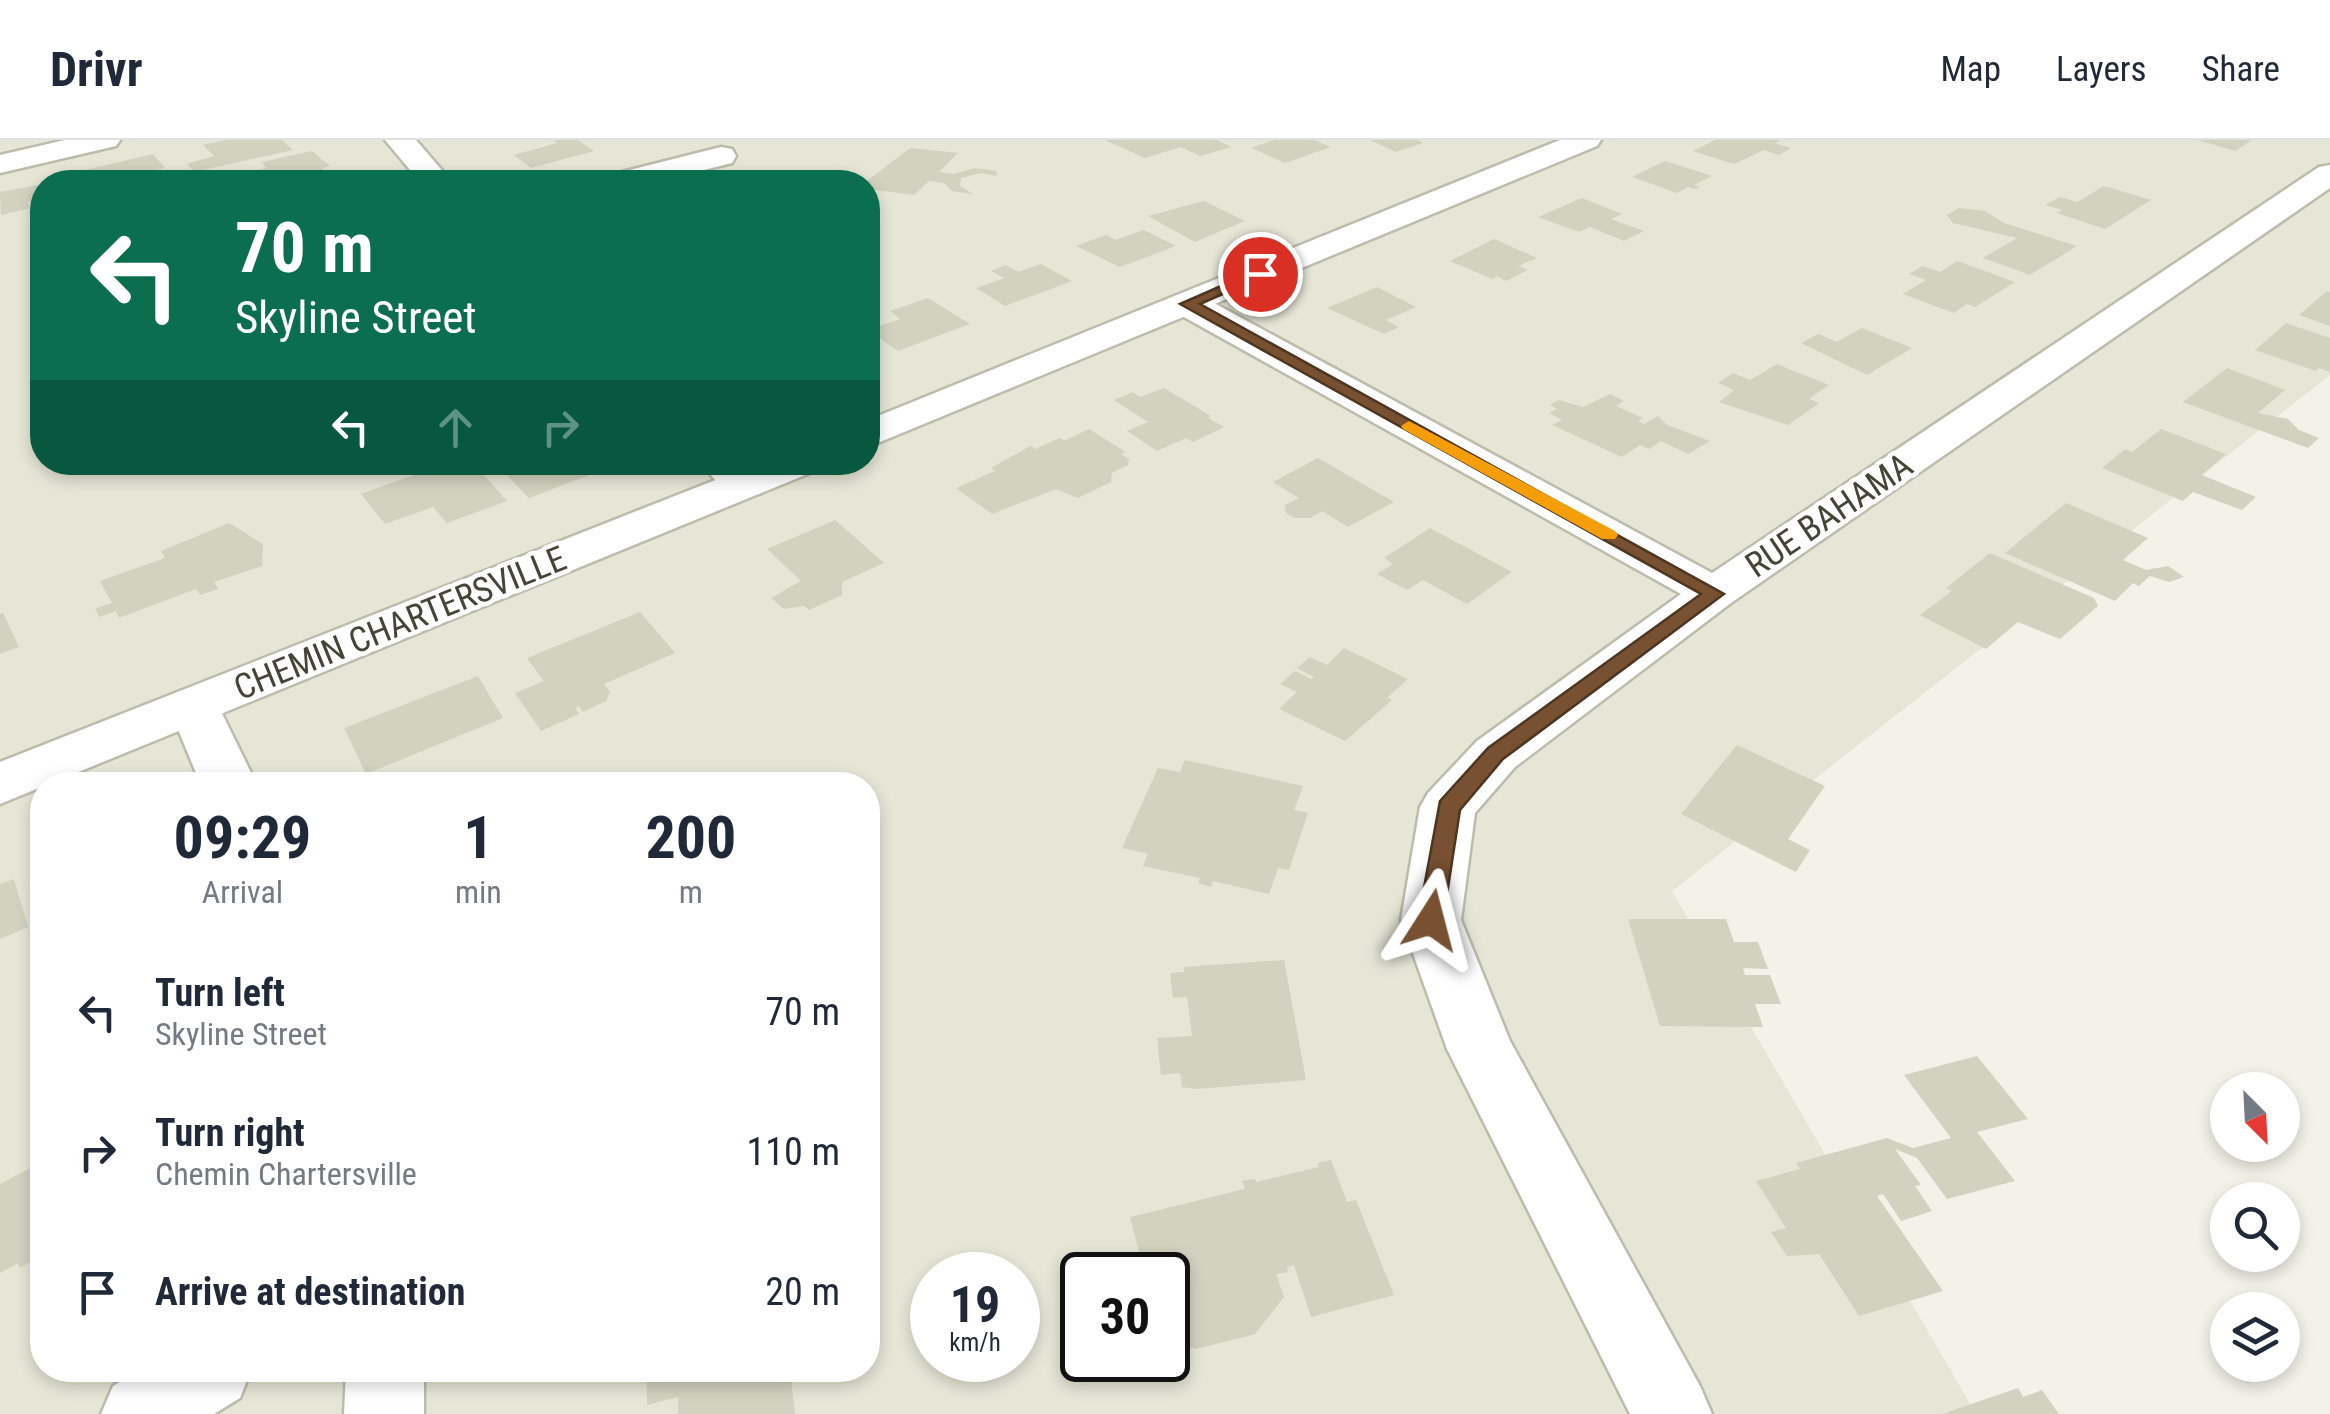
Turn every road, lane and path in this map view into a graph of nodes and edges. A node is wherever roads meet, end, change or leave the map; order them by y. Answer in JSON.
{"nodes":[{"id":1,"x":105,"y":140,"type":"edge"},
{"id":2,"x":400,"y":140,"type":"edge"},
{"id":3,"x":1586,"y":140,"type":"edge"},
{"id":4,"x":721,"y":156,"type":"dead end"},
{"id":5,"x":0,"y":164,"type":"edge"},
{"id":6,"x":426,"y":170,"type":"edge"},
{"id":7,"x":667,"y":170,"type":"edge"},
{"id":8,"x":2330,"y":174,"type":"edge"},
{"id":9,"x":1188,"y":304,"type":"junction"},
{"id":10,"x":880,"y":430,"type":"edge"},
{"id":11,"x":729,"y":475,"type":"edge"},
{"id":12,"x":1714,"y":594,"type":"junction"},
{"id":13,"x":194,"y":704,"type":"junction"},
{"id":14,"x":223,"y":772,"type":"edge"},
{"id":15,"x":0,"y":784,"type":"edge"},
{"id":16,"x":193,"y":1382,"type":"edge"},
{"id":17,"x":385,"y":1382,"type":"edge"},
{"id":18,"x":142,"y":1414,"type":"edge"},
{"id":19,"x":384,"y":1414,"type":"edge"},
{"id":20,"x":1672,"y":1414,"type":"edge"}],
"edges":[{"from":1,"to":5,"type":"street"},
{"from":2,"to":6,"type":"street"},
{"from":3,"to":9,"type":"street"},
{"from":4,"to":7,"type":"street"},
{"from":8,"to":12,"type":"street","name":"RUE BAHAMA"},
{"from":9,"to":10,"type":"street"},
{"from":9,"to":12,"type":"street"},
{"from":11,"to":13,"type":"street","name":"CHEMIN CHARTERSVILLE"},
{"from":12,"to":20,"type":"street","name":"RUE BAHAMA"},
{"from":13,"to":14,"type":"street"},
{"from":13,"to":15,"type":"street","name":"CHEMIN CHARTERSVILLE"},
{"from":16,"to":18,"type":"street"},
{"from":17,"to":19,"type":"street"}]}
